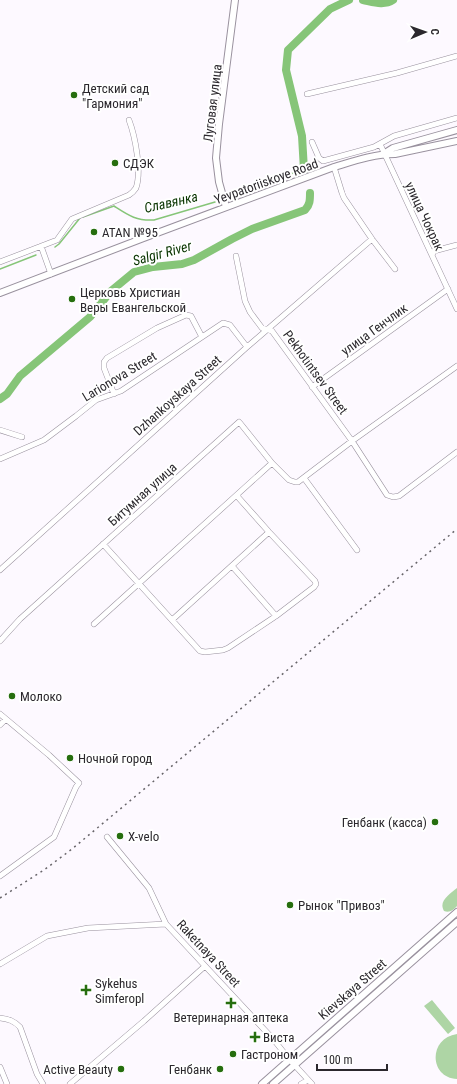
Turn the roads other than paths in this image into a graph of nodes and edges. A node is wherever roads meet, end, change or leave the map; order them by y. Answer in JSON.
{"nodes":[{"id":1,"x":235,"y":0,"type":"edge"},
{"id":2,"x":457,"y":56,"type":"edge"},
{"id":3,"x":307,"y":94,"type":"dead end"},
{"id":4,"x":457,"y":118,"type":"edge"},
{"id":5,"x":129,"y":120,"type":"dead end"},
{"id":6,"x":457,"y":130,"type":"edge"},
{"id":7,"x":457,"y":141,"type":"edge"},
{"id":8,"x":312,"y":142,"type":"dead end"},
{"id":9,"x":380,"y":144,"type":"junction"},
{"id":10,"x":384,"y":154,"type":"junction"},
{"id":11,"x":334,"y":167,"type":"junction"},
{"id":12,"x":226,"y":208,"type":"junction"},
{"id":13,"x":372,"y":239,"type":"junction"},
{"id":14,"x":457,"y":244,"type":"edge"},
{"id":15,"x":41,"y":246,"type":"junction"},
{"id":16,"x":432,"y":255,"type":"junction"},
{"id":17,"x":236,"y":256,"type":"dead end"},
{"id":18,"x":0,"y":262,"type":"edge"},
{"id":19,"x":395,"y":269,"type":"dead end"},
{"id":20,"x":51,"y":274,"type":"junction"},
{"id":21,"x":448,"y":289,"type":"junction"},
{"id":22,"x":0,"y":293,"type":"edge"},
{"id":23,"x":457,"y":310,"type":"edge"},
{"id":24,"x":267,"y":330,"type":"junction"},
{"id":25,"x":202,"y":337,"type":"junction"},
{"id":26,"x":247,"y":347,"type":"junction"},
{"id":27,"x":457,"y":366,"type":"edge"},
{"id":28,"x":312,"y":387,"type":"junction"},
{"id":29,"x":114,"y":394,"type":"junction"},
{"id":30,"x":0,"y":430,"type":"edge"},
{"id":31,"x":22,"y":437,"type":"dead end"},
{"id":32,"x":352,"y":441,"type":"junction"},
{"id":33,"x":457,"y":452,"type":"edge"},
{"id":34,"x":0,"y":459,"type":"edge"},
{"id":35,"x":272,"y":463,"type":"junction"},
{"id":36,"x":304,"y":478,"type":"junction"},
{"id":37,"x":237,"y":496,"type":"junction"},
{"id":38,"x":269,"y":532,"type":"junction"},
{"id":39,"x":103,"y":544,"type":"junction"},
{"id":40,"x":356,"y":550,"type":"dead end"},
{"id":41,"x":232,"y":566,"type":"junction"},
{"id":42,"x":0,"y":570,"type":"edge"},
{"id":43,"x":139,"y":583,"type":"junction"},
{"id":44,"x":276,"y":616,"type":"junction"},
{"id":45,"x":172,"y":620,"type":"junction"},
{"id":46,"x":94,"y":624,"type":"dead end"},
{"id":47,"x":0,"y":641,"type":"edge"},
{"id":48,"x":0,"y":714,"type":"edge"},
{"id":49,"x":6,"y":719,"type":"junction"},
{"id":50,"x":0,"y":725,"type":"edge"},
{"id":51,"x":107,"y":837,"type":"dead end"},
{"id":52,"x":0,"y":876,"type":"edge"},
{"id":53,"x":457,"y":912,"type":"edge"},
{"id":54,"x":457,"y":922,"type":"edge"},
{"id":55,"x":166,"y":924,"type":"junction"},
{"id":56,"x":0,"y":964,"type":"edge"},
{"id":57,"x":206,"y":966,"type":"junction"},
{"id":58,"x":0,"y":1018,"type":"edge"},
{"id":59,"x":289,"y":1059,"type":"junction"},
{"id":60,"x":294,"y":1064,"type":"junction"},
{"id":61,"x":0,"y":1067,"type":"edge"},
{"id":62,"x":308,"y":1080,"type":"junction"},
{"id":63,"x":7,"y":1084,"type":"edge"},
{"id":64,"x":43,"y":1084,"type":"edge"},
{"id":65,"x":70,"y":1084,"type":"edge"},
{"id":66,"x":262,"y":1084,"type":"edge"},
{"id":67,"x":273,"y":1084,"type":"edge"},
{"id":68,"x":301,"y":1084,"type":"edge"},
{"id":69,"x":312,"y":1084,"type":"edge"}],
"edges":[{"from":1,"to":12,"type":"main road","name":"Луговая улица"},
{"from":2,"to":3,"type":"street"},
{"from":4,"to":9,"type":"street"},
{"from":5,"to":15,"type":"street"},
{"from":6,"to":10,"type":"main road"},
{"from":7,"to":10,"type":"main road"},
{"from":8,"to":9,"type":"street"},
{"from":9,"to":10,"type":"street","name":"улица Чокрак"},
{"from":10,"to":11,"type":"main road","name":"Yevpatoriiskoye Road"},
{"from":10,"to":16,"type":"street","name":"улица Чокрак"},
{"from":11,"to":12,"type":"main road","name":"Yevpatoriiskoye Road"},
{"from":11,"to":13,"type":"street"},
{"from":12,"to":20,"type":"main road","name":"Yevpatoriiskoye Road"},
{"from":13,"to":19,"type":"street"},
{"from":13,"to":24,"type":"street","name":"Dzhankoyskaya Street"},
{"from":14,"to":16,"type":"street"},
{"from":15,"to":18,"type":"street"},
{"from":15,"to":20,"type":"street"},
{"from":16,"to":21,"type":"street","name":"улица Чокрак"},
{"from":17,"to":24,"type":"street","name":"Pekhotintsev Street"},
{"from":20,"to":22,"type":"main road","name":"Yevpatoriiskoye Road"},
{"from":21,"to":23,"type":"street","name":"улица Чокрак"},
{"from":21,"to":28,"type":"street","name":"улица Генчлик"},
{"from":24,"to":26,"type":"street","name":"Dzhankoyskaya Street"},
{"from":24,"to":28,"type":"street","name":"Pekhotintsev Street"},
{"from":25,"to":26,"type":"street","name":"Larionova Street"},
{"from":25,"to":29,"type":"street","name":"Larionova Street"},
{"from":25,"to":29,"type":"street"},
{"from":26,"to":42,"type":"street","name":"Dzhankoyskaya Street"},
{"from":27,"to":32,"type":"street"},
{"from":28,"to":32,"type":"street","name":"Pekhotintsev Street"},
{"from":29,"to":34,"type":"street","name":"Larionova Street"},
{"from":30,"to":31,"type":"street"},
{"from":32,"to":33,"type":"street","name":"Pekhotintsev Street"},
{"from":32,"to":36,"type":"street"},
{"from":35,"to":36,"type":"street","name":"Битумная улица"},
{"from":35,"to":37,"type":"street"},
{"from":35,"to":39,"type":"street","name":"Битумная улица"},
{"from":36,"to":40,"type":"street"},
{"from":37,"to":38,"type":"street"},
{"from":37,"to":43,"type":"street"},
{"from":38,"to":41,"type":"street"},
{"from":38,"to":44,"type":"street"},
{"from":39,"to":43,"type":"street"},
{"from":39,"to":47,"type":"street","name":"Битумная улица"},
{"from":41,"to":44,"type":"street"},
{"from":41,"to":45,"type":"street"},
{"from":43,"to":45,"type":"street"},
{"from":43,"to":46,"type":"street"},
{"from":44,"to":45,"type":"street"},
{"from":48,"to":49,"type":"street"},
{"from":49,"to":50,"type":"street"},
{"from":49,"to":52,"type":"street"},
{"from":51,"to":55,"type":"street","name":"Raketnaya Street"},
{"from":53,"to":59,"type":"main road","name":"Kievskaya Street"},
{"from":54,"to":60,"type":"main road","name":"Kievskaya Street"},
{"from":55,"to":56,"type":"street"},
{"from":55,"to":57,"type":"street","name":"Raketnaya Street"},
{"from":57,"to":59,"type":"street","name":"Raketnaya Street"},
{"from":57,"to":65,"type":"street"},
{"from":58,"to":64,"type":"street"},
{"from":59,"to":60,"type":"street","name":"Raketnaya Street"},
{"from":59,"to":66,"type":"main road","name":"Kievskaya Street"},
{"from":60,"to":62,"type":"street","name":"Raketnaya Street"},
{"from":60,"to":67,"type":"main road","name":"Kievskaya Street"},
{"from":61,"to":63,"type":"street"},
{"from":62,"to":68,"type":"street"},
{"from":62,"to":69,"type":"street","name":"Raketnaya Street"}]}
